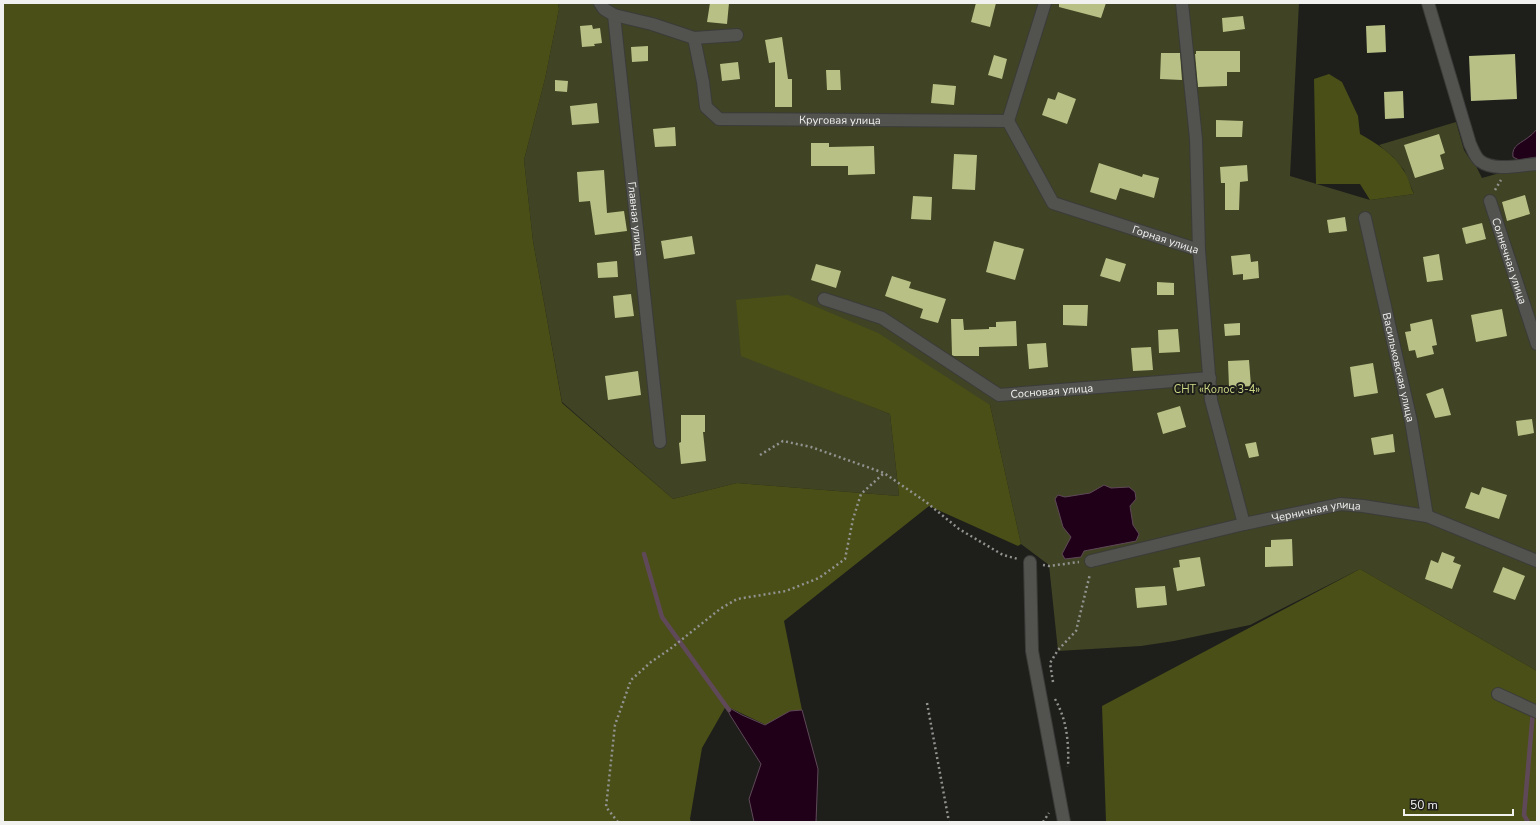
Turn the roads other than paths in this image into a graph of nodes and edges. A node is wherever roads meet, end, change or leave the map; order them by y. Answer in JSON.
{"nodes":[{"id":1,"x":600,"y":3,"type":"edge"},
{"id":2,"x":1045,"y":3,"type":"edge"},
{"id":3,"x":1182,"y":3,"type":"edge"},
{"id":4,"x":1428,"y":3,"type":"edge"},
{"id":5,"x":614,"y":15,"type":"junction"},
{"id":6,"x":737,"y":35,"type":"dead end"},
{"id":7,"x":694,"y":38,"type":"junction"},
{"id":8,"x":1008,"y":121,"type":"junction"},
{"id":9,"x":1537,"y":164,"type":"edge"},
{"id":10,"x":1490,"y":201,"type":"road end"},
{"id":11,"x":1365,"y":218,"type":"dead end"},
{"id":12,"x":1199,"y":250,"type":"junction"},
{"id":13,"x":824,"y":299,"type":"dead end"},
{"id":14,"x":1537,"y":344,"type":"edge"},
{"id":15,"x":1210,"y":378,"type":"junction"},
{"id":16,"x":660,"y":442,"type":"dead end"},
{"id":17,"x":1428,"y":516,"type":"junction"},
{"id":18,"x":1244,"y":524,"type":"junction"},
{"id":19,"x":1537,"y":561,"type":"edge"},
{"id":20,"x":1030,"y":562,"type":"road end"},
{"id":21,"x":1091,"y":565,"type":"road end"},
{"id":22,"x":1498,"y":694,"type":"dead end"},
{"id":23,"x":1537,"y":712,"type":"edge"},
{"id":24,"x":1064,"y":822,"type":"edge"}],
"edges":[{"from":1,"to":5,"type":"street"},
{"from":2,"to":8,"type":"street"},
{"from":3,"to":12,"type":"street","name":"Горная улица"},
{"from":4,"to":9,"type":"street"},
{"from":5,"to":7,"type":"street"},
{"from":5,"to":16,"type":"street","name":"Главная улица"},
{"from":6,"to":7,"type":"street"},
{"from":7,"to":8,"type":"street","name":"Круговая улица"},
{"from":8,"to":12,"type":"street","name":"Горная улица"},
{"from":10,"to":14,"type":"street","name":"Солнечная улица"},
{"from":11,"to":17,"type":"street","name":"Васильковская улица"},
{"from":12,"to":15,"type":"street"},
{"from":13,"to":15,"type":"street","name":"Сосновая улица"},
{"from":15,"to":18,"type":"street"},
{"from":17,"to":18,"type":"street","name":"Черничная улица"},
{"from":17,"to":19,"type":"street","name":"Черничная улица"},
{"from":18,"to":21,"type":"street","name":"Черничная улица"},
{"from":20,"to":24,"type":"street"},
{"from":22,"to":23,"type":"street"}]}
